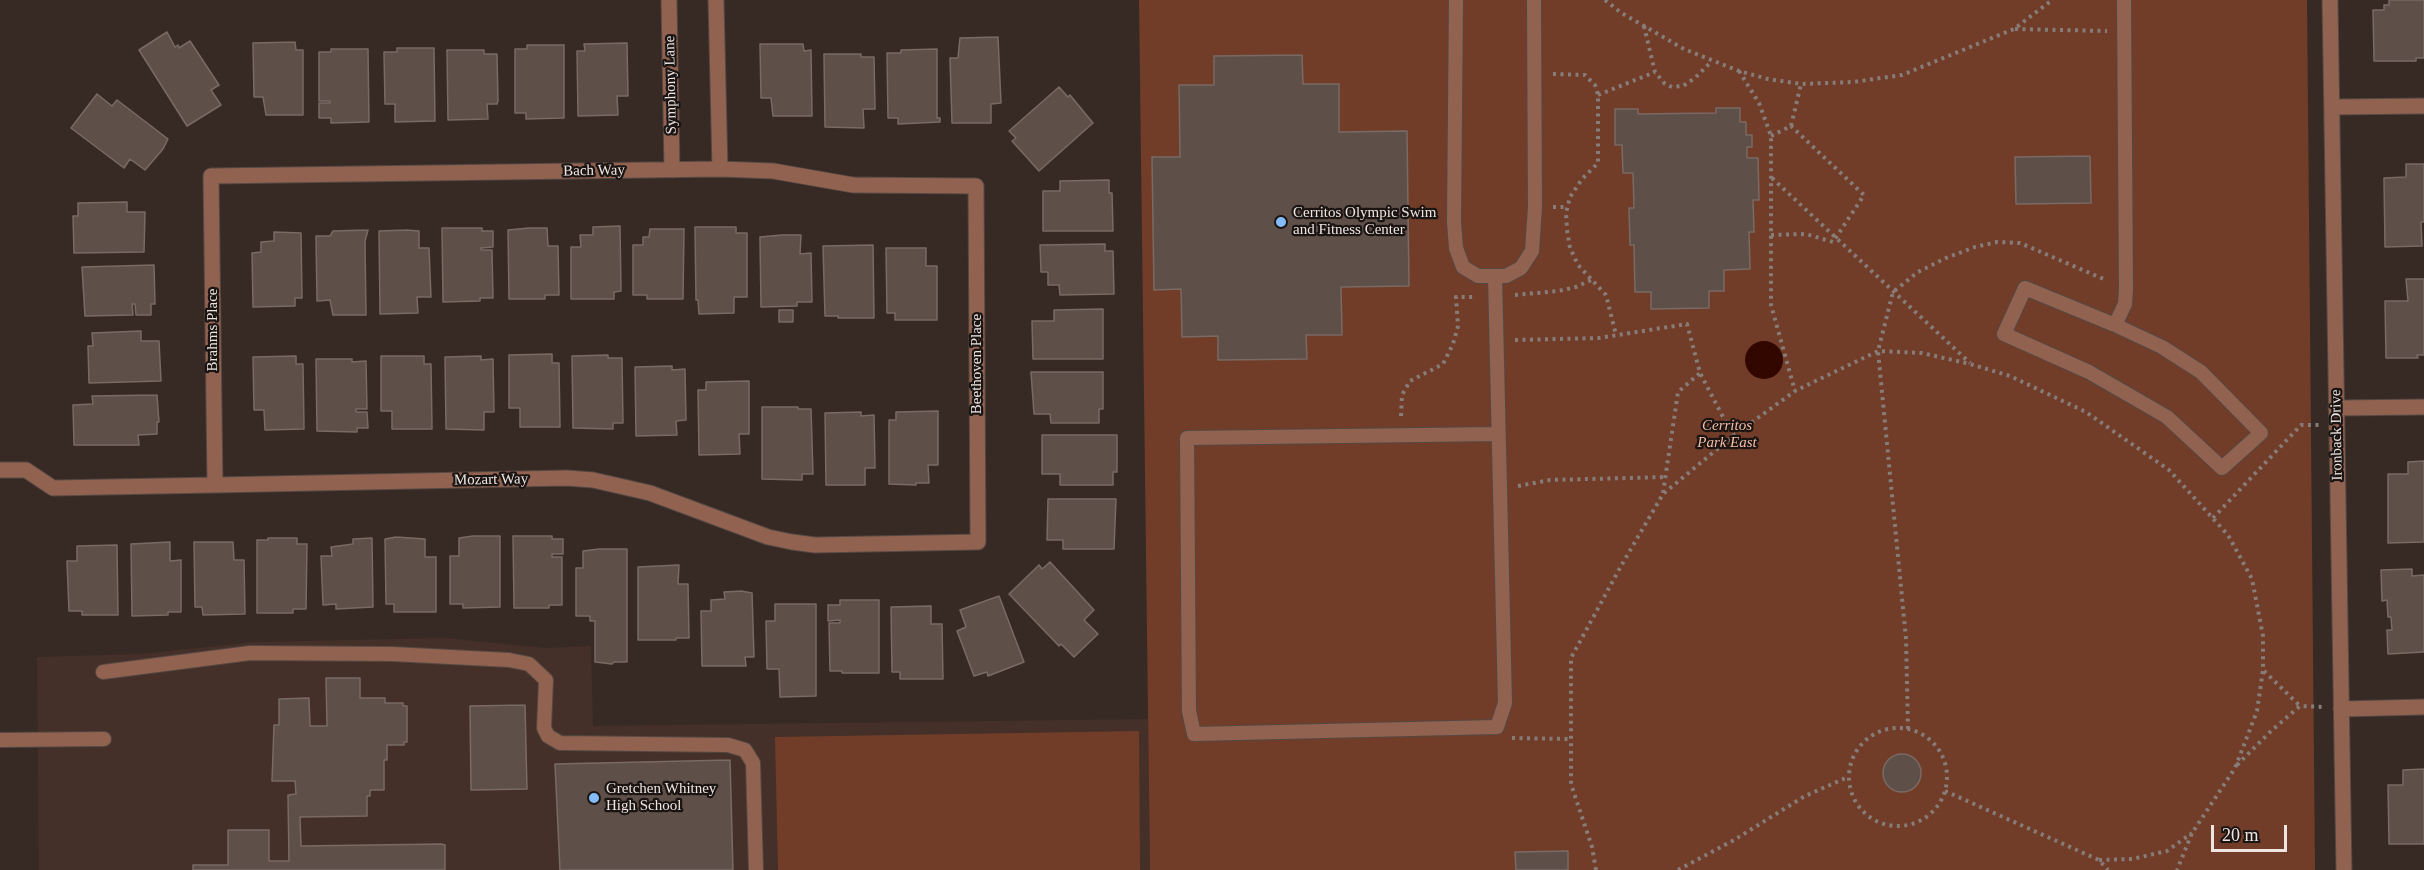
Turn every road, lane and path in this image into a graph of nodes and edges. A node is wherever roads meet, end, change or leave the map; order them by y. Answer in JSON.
{"nodes":[{"id":1,"x":669,"y":0,"type":"edge"},
{"id":2,"x":716,"y":0,"type":"edge"},
{"id":3,"x":1456,"y":0,"type":"edge"},
{"id":4,"x":1534,"y":0,"type":"edge"},
{"id":5,"x":1605,"y":0,"type":"edge"},
{"id":6,"x":2052,"y":0,"type":"edge"},
{"id":7,"x":2124,"y":0,"type":"edge"},
{"id":8,"x":2330,"y":0,"type":"edge"},
{"id":9,"x":1644,"y":26,"type":"junction"},
{"id":10,"x":2014,"y":29,"type":"junction"},
{"id":11,"x":2125,"y":32,"type":"junction"},
{"id":12,"x":1712,"y":61,"type":"junction"},
{"id":13,"x":1739,"y":71,"type":"junction"},
{"id":14,"x":1655,"y":72,"type":"junction"},
{"id":15,"x":1534,"y":74,"type":"junction"},
{"id":16,"x":1801,"y":84,"type":"junction"},
{"id":17,"x":1598,"y":95,"type":"junction"},
{"id":18,"x":2424,"y":106,"type":"edge"},
{"id":19,"x":2331,"y":107,"type":"junction"},
{"id":20,"x":1791,"y":126,"type":"junction"},
{"id":21,"x":1771,"y":136,"type":"junction"},
{"id":22,"x":720,"y":169,"type":"junction"},
{"id":23,"x":672,"y":170,"type":"junction"},
{"id":24,"x":211,"y":176,"type":"joint"},
{"id":25,"x":1771,"y":177,"type":"junction"},
{"id":26,"x":976,"y":186,"type":"joint"},
{"id":27,"x":1771,"y":235,"type":"junction"},
{"id":28,"x":1836,"y":238,"type":"junction"},
{"id":29,"x":1494,"y":276,"type":"junction"},
{"id":30,"x":1591,"y":280,"type":"junction"},
{"id":31,"x":2126,"y":289,"type":"junction"},
{"id":32,"x":1893,"y":292,"type":"junction"},
{"id":33,"x":1495,"y":296,"type":"junction"},
{"id":34,"x":2115,"y":325,"type":"junction"},
{"id":35,"x":1616,"y":335,"type":"junction"},
{"id":36,"x":1496,"y":341,"type":"junction"},
{"id":37,"x":1878,"y":351,"type":"junction"},
{"id":38,"x":1970,"y":364,"type":"junction"},
{"id":39,"x":1700,"y":373,"type":"junction"},
{"id":40,"x":1795,"y":391,"type":"junction"},
{"id":41,"x":2424,"y":406,"type":"edge"},
{"id":42,"x":2337,"y":408,"type":"junction"},
{"id":43,"x":2301,"y":425,"type":"dead end"},
{"id":44,"x":1498,"y":434,"type":"junction"},
{"id":45,"x":1401,"y":435,"type":"junction"},
{"id":46,"x":1733,"y":436,"type":"junction"},
{"id":47,"x":0,"y":470,"type":"edge"},
{"id":48,"x":1666,"y":477,"type":"junction"},
{"id":49,"x":214,"y":485,"type":"junction"},
{"id":50,"x":1500,"y":490,"type":"junction"},
{"id":51,"x":1663,"y":494,"type":"junction"},
{"id":52,"x":2213,"y":518,"type":"junction"},
{"id":53,"x":978,"y":542,"type":"joint"},
{"id":54,"x":2264,"y":670,"type":"junction"},
{"id":55,"x":103,"y":672,"type":"dead end"},
{"id":56,"x":2300,"y":706,"type":"junction"},
{"id":57,"x":2424,"y":707,"type":"edge"},
{"id":58,"x":2341,"y":709,"type":"junction"},
{"id":59,"x":1497,"y":727,"type":"junction"},
{"id":60,"x":1908,"y":729,"type":"junction"},
{"id":61,"x":104,"y":739,"type":"dead end"},
{"id":62,"x":1571,"y":739,"type":"junction"},
{"id":63,"x":0,"y":740,"type":"edge"},
{"id":64,"x":2235,"y":768,"type":"junction"},
{"id":65,"x":1848,"y":777,"type":"junction"},
{"id":66,"x":1945,"y":790,"type":"junction"},
{"id":67,"x":2192,"y":833,"type":"junction"},
{"id":68,"x":2099,"y":860,"type":"junction"},
{"id":69,"x":756,"y":870,"type":"edge"},
{"id":70,"x":1596,"y":870,"type":"edge"},
{"id":71,"x":1678,"y":870,"type":"edge"},
{"id":72,"x":2108,"y":870,"type":"edge"},
{"id":73,"x":2177,"y":870,"type":"edge"},
{"id":74,"x":2344,"y":870,"type":"edge"}],
"edges":[{"from":1,"to":23,"type":"street","name":"Symphony Lane"},
{"from":2,"to":22,"type":"street"},
{"from":3,"to":29,"type":"lane"},
{"from":4,"to":15,"type":"lane"},
{"from":5,"to":9,"type":"path"},
{"from":6,"to":10,"type":"path"},
{"from":7,"to":11,"type":"lane"},
{"from":8,"to":19,"type":"street","name":"Ironback Drive"},
{"from":9,"to":12,"type":"path"},
{"from":9,"to":14,"type":"path"},
{"from":10,"to":11,"type":"path"},
{"from":10,"to":16,"type":"path"},
{"from":11,"to":31,"type":"lane"},
{"from":12,"to":13,"type":"path"},
{"from":12,"to":14,"type":"path"},
{"from":13,"to":16,"type":"path"},
{"from":13,"to":21,"type":"path"},
{"from":14,"to":17,"type":"path"},
{"from":15,"to":17,"type":"path"},
{"from":15,"to":29,"type":"lane"},
{"from":16,"to":20,"type":"path"},
{"from":17,"to":30,"type":"path"},
{"from":18,"to":19,"type":"street"},
{"from":19,"to":42,"type":"street","name":"Ironback Drive"},
{"from":20,"to":21,"type":"path"},
{"from":20,"to":28,"type":"path"},
{"from":21,"to":25,"type":"path"},
{"from":22,"to":23,"type":"street","name":"Bach Way"},
{"from":22,"to":26,"type":"street","name":"Bach Way"},
{"from":23,"to":24,"type":"street","name":"Bach Way"},
{"from":24,"to":49,"type":"street","name":"Brahms Place"},
{"from":25,"to":27,"type":"path"},
{"from":25,"to":28,"type":"path"},
{"from":26,"to":53,"type":"street","name":"Beethoven Place"},
{"from":27,"to":28,"type":"path"},
{"from":27,"to":40,"type":"path"},
{"from":28,"to":32,"type":"path"},
{"from":29,"to":33,"type":"lane"},
{"from":30,"to":33,"type":"path"},
{"from":30,"to":35,"type":"path"},
{"from":31,"to":32,"type":"path"},
{"from":31,"to":34,"type":"lane"},
{"from":32,"to":37,"type":"path"},
{"from":32,"to":38,"type":"path"},
{"from":33,"to":36,"type":"lane"},
{"from":33,"to":45,"type":"path"},
{"from":34,"to":34,"type":"lane"},
{"from":35,"to":36,"type":"path"},
{"from":35,"to":39,"type":"path"},
{"from":36,"to":44,"type":"lane"},
{"from":37,"to":38,"type":"path"},
{"from":37,"to":40,"type":"path"},
{"from":37,"to":60,"type":"path"},
{"from":38,"to":52,"type":"path"},
{"from":39,"to":46,"type":"path"},
{"from":39,"to":48,"type":"path"},
{"from":40,"to":46,"type":"path"},
{"from":41,"to":42,"type":"street"},
{"from":42,"to":58,"type":"street","name":"Ironback Drive"},
{"from":43,"to":52,"type":"path"},
{"from":44,"to":45,"type":"lane"},
{"from":44,"to":50,"type":"lane"},
{"from":45,"to":59,"type":"lane"},
{"from":46,"to":51,"type":"path"},
{"from":47,"to":49,"type":"street","name":"Mozart Way"},
{"from":48,"to":50,"type":"path"},
{"from":48,"to":51,"type":"path"},
{"from":49,"to":53,"type":"street","name":"Mozart Way"},
{"from":50,"to":59,"type":"lane"},
{"from":51,"to":62,"type":"path"},
{"from":52,"to":54,"type":"path"},
{"from":54,"to":56,"type":"path"},
{"from":54,"to":64,"type":"path"},
{"from":55,"to":69,"type":"lane"},
{"from":56,"to":58,"type":"path"},
{"from":56,"to":64,"type":"path"},
{"from":57,"to":58,"type":"street"},
{"from":58,"to":74,"type":"street","name":"Ironback Drive"},
{"from":59,"to":62,"type":"path"},
{"from":60,"to":65,"type":"path"},
{"from":60,"to":66,"type":"path"},
{"from":61,"to":63,"type":"lane"},
{"from":62,"to":70,"type":"path"},
{"from":64,"to":67,"type":"path"},
{"from":65,"to":66,"type":"path"},
{"from":65,"to":71,"type":"path"},
{"from":66,"to":68,"type":"path"},
{"from":67,"to":68,"type":"path"},
{"from":67,"to":73,"type":"path"},
{"from":68,"to":72,"type":"path"}]}
